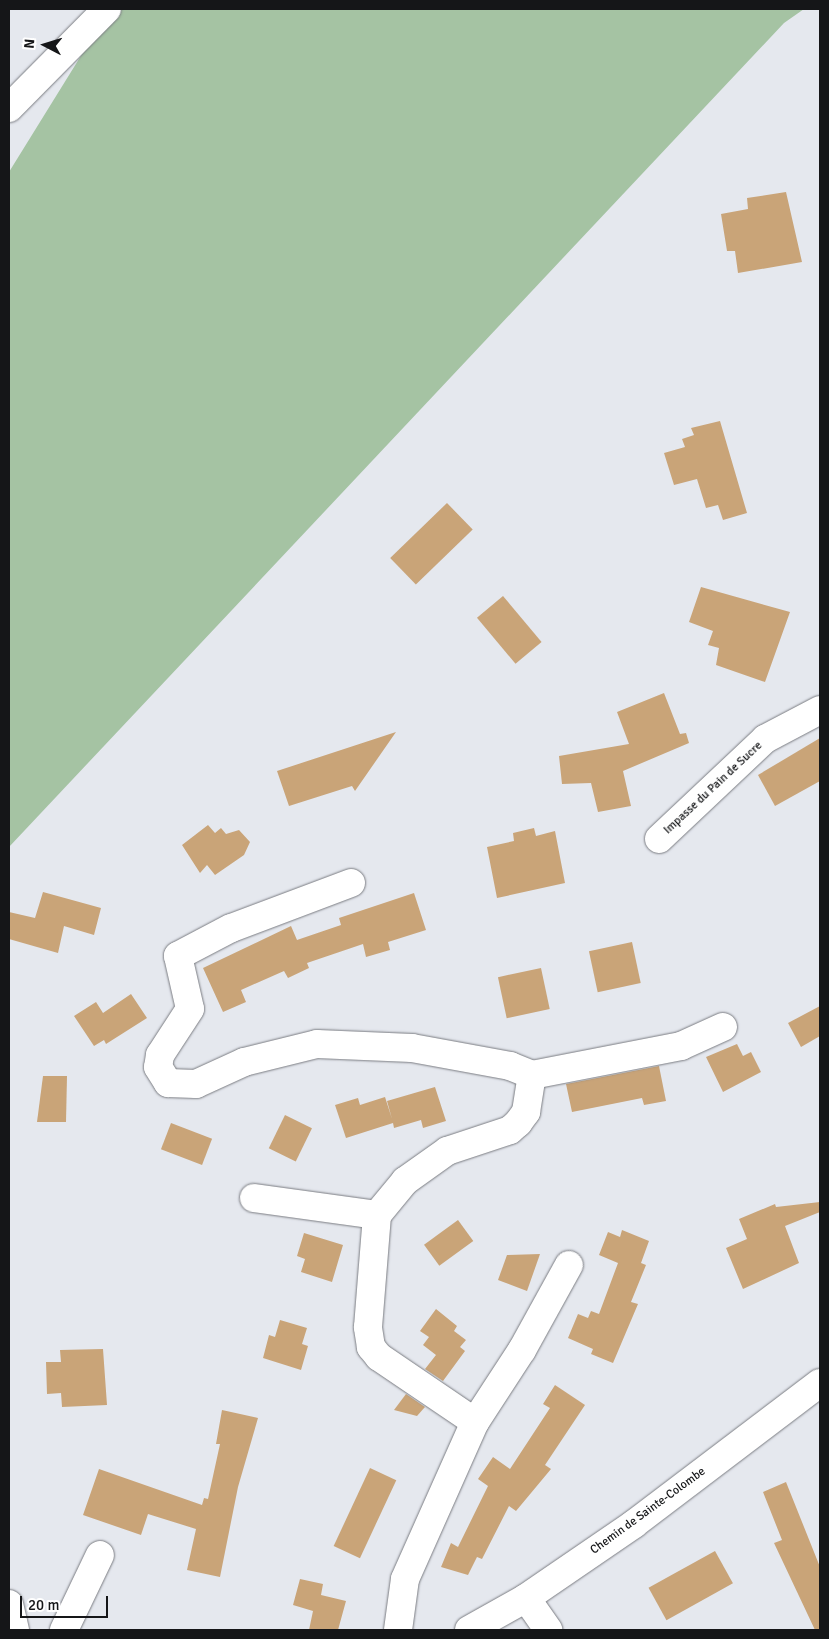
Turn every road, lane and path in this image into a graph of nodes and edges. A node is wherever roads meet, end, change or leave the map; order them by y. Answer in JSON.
{"nodes":[{"id":1,"x":107,"y":9,"type":"edge"},
{"id":2,"x":9,"y":108,"type":"edge"},
{"id":3,"x":820,"y":710,"type":"edge"},
{"id":4,"x":659,"y":839,"type":"dead end"},
{"id":5,"x":351,"y":883,"type":"dead end"},
{"id":6,"x":723,"y":1027,"type":"dead end"},
{"id":7,"x":532,"y":1075,"type":"junction"},
{"id":8,"x":254,"y":1198,"type":"dead end"},
{"id":9,"x":377,"y":1215,"type":"junction"},
{"id":10,"x":569,"y":1265,"type":"dead end"},
{"id":11,"x":820,"y":1382,"type":"edge"},
{"id":12,"x":475,"y":1422,"type":"junction"},
{"id":13,"x":100,"y":1555,"type":"dead end"},
{"id":14,"x":526,"y":1598,"type":"junction"},
{"id":15,"x":9,"y":1604,"type":"edge"},
{"id":16,"x":15,"y":1630,"type":"edge"},
{"id":17,"x":64,"y":1630,"type":"edge"},
{"id":18,"x":398,"y":1630,"type":"edge"},
{"id":19,"x":470,"y":1630,"type":"edge"},
{"id":20,"x":548,"y":1630,"type":"edge"}],
"edges":[{"from":1,"to":2,"type":"street"},
{"from":3,"to":4,"type":"street","name":"Impasse du Pain de Sucre"},
{"from":5,"to":7,"type":"street"},
{"from":6,"to":7,"type":"street"},
{"from":7,"to":9,"type":"street"},
{"from":8,"to":9,"type":"street"},
{"from":9,"to":12,"type":"street"},
{"from":10,"to":12,"type":"street"},
{"from":11,"to":14,"type":"street","name":"Chemin de Sainte-Colombe"},
{"from":12,"to":18,"type":"street"},
{"from":13,"to":17,"type":"street"},
{"from":14,"to":19,"type":"street","name":"Chemin de Sainte-Colombe"},
{"from":14,"to":20,"type":"street"},
{"from":15,"to":16,"type":"street"}]}
